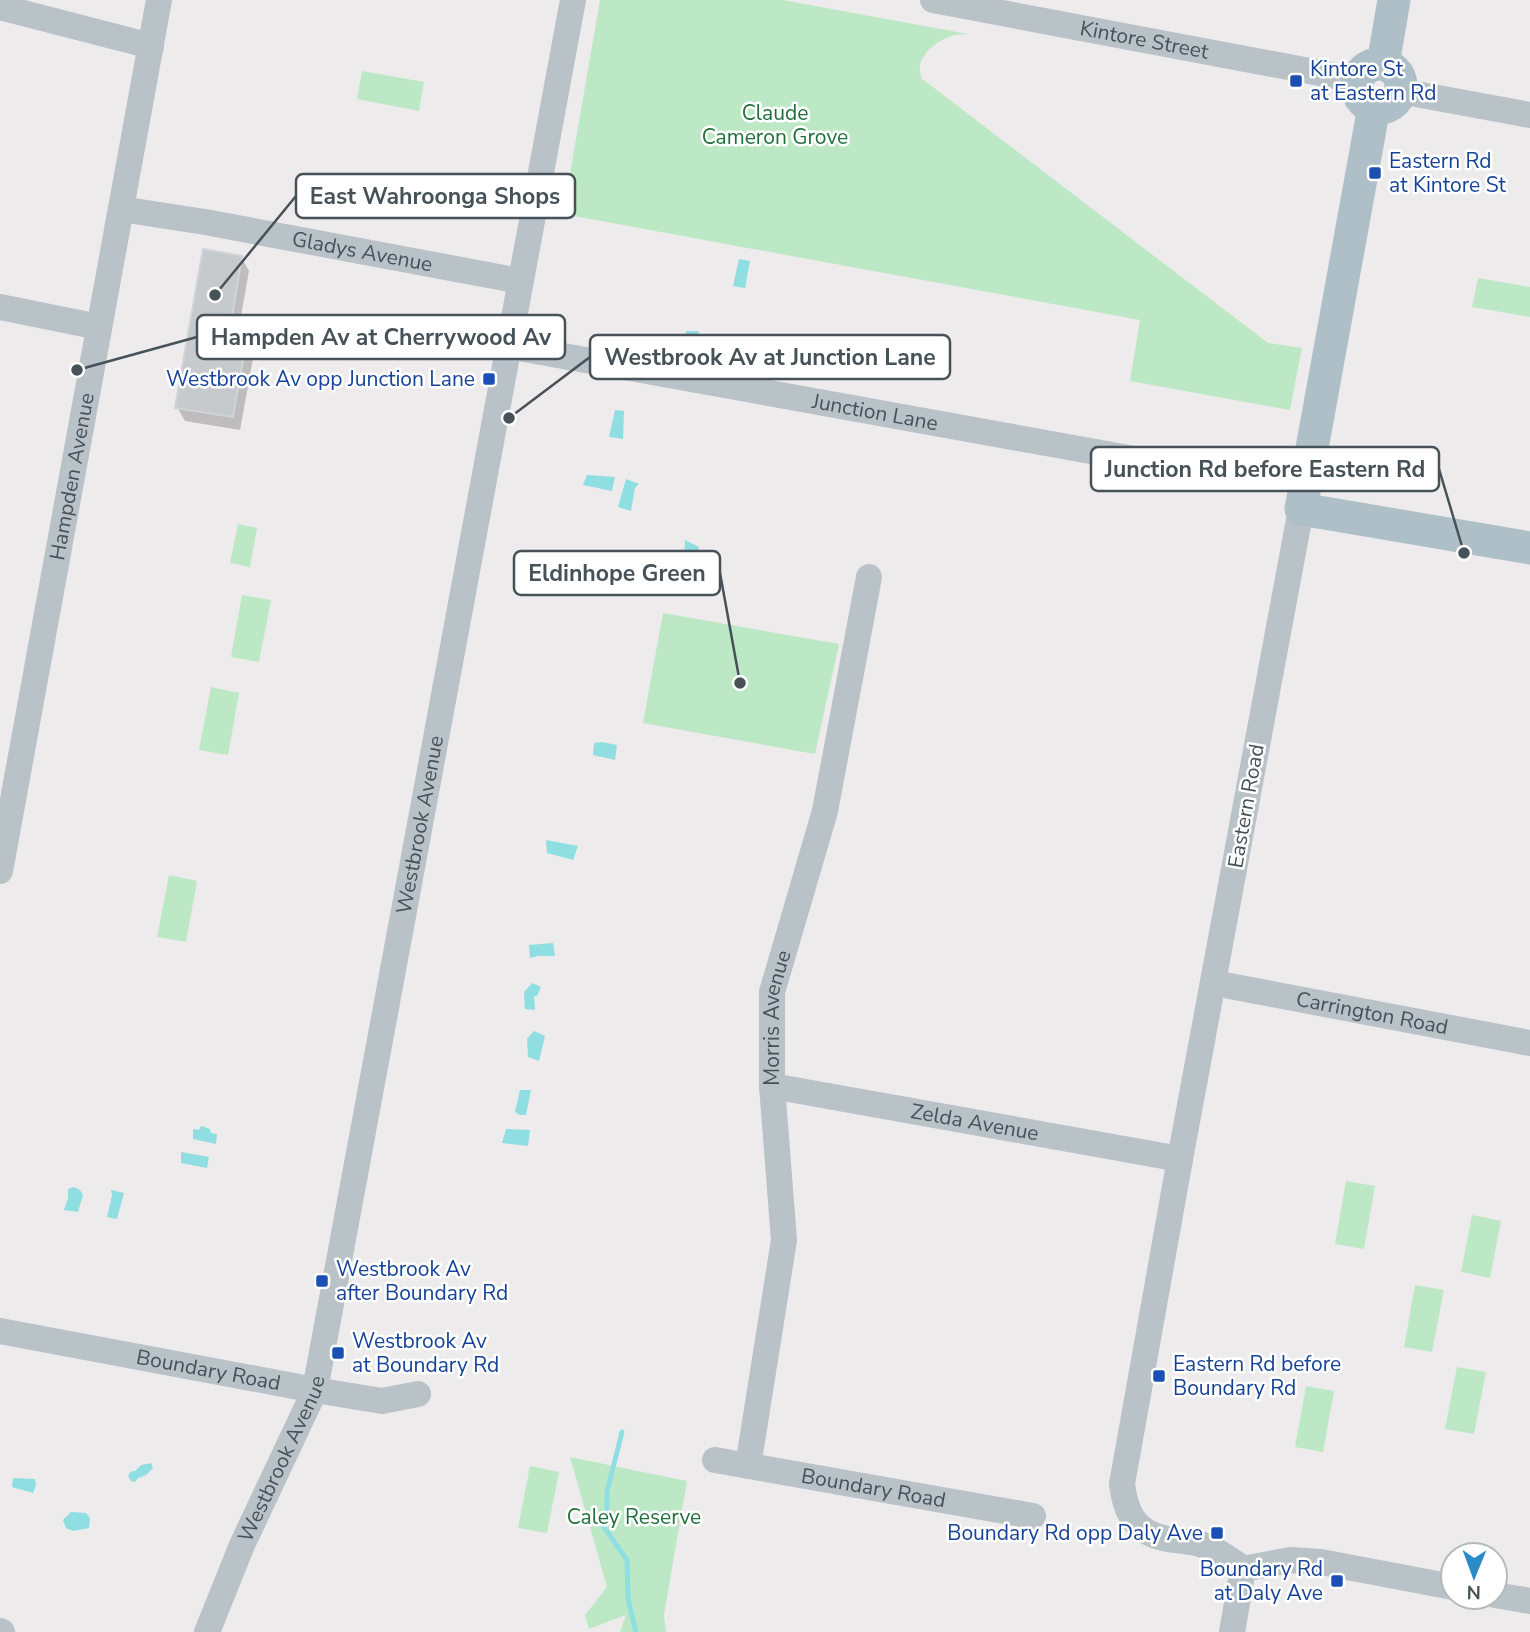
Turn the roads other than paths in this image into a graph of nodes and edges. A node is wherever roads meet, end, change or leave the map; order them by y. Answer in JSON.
{"nodes":[{"id":1,"x":159,"y":0,"type":"edge"},
{"id":2,"x":573,"y":0,"type":"edge"},
{"id":3,"x":933,"y":0,"type":"edge"},
{"id":4,"x":1394,"y":0,"type":"edge"},
{"id":5,"x":4,"y":8,"type":"edge"},
{"id":6,"x":151,"y":46,"type":"junction"},
{"id":7,"x":1379,"y":86,"type":"junction"},
{"id":8,"x":1530,"y":115,"type":"edge"},
{"id":9,"x":121,"y":209,"type":"junction"},
{"id":10,"x":520,"y":281,"type":"junction"},
{"id":11,"x":0,"y":307,"type":"edge"},
{"id":12,"x":99,"y":327,"type":"junction"},
{"id":13,"x":508,"y":346,"type":"junction"},
{"id":14,"x":1240,"y":478,"type":"dead end"},
{"id":15,"x":1301,"y":509,"type":"junction"},
{"id":16,"x":1530,"y":548,"type":"edge"},
{"id":17,"x":869,"y":577,"type":"dead end"},
{"id":18,"x":0,"y":871,"type":"edge"},
{"id":19,"x":1214,"y":983,"type":"junction"},
{"id":20,"x":1530,"y":1043,"type":"edge"},
{"id":21,"x":772,"y":1086,"type":"junction"},
{"id":22,"x":1180,"y":1159,"type":"junction"},
{"id":23,"x":0,"y":1331,"type":"edge"},
{"id":24,"x":315,"y":1390,"type":"junction"},
{"id":25,"x":418,"y":1394,"type":"dead end"},
{"id":26,"x":715,"y":1460,"type":"dead end"},
{"id":27,"x":748,"y":1466,"type":"junction"},
{"id":28,"x":1033,"y":1516,"type":"dead end"},
{"id":29,"x":1243,"y":1569,"type":"junction"},
{"id":30,"x":1439,"y":1584,"type":"edge"},
{"id":31,"x":1509,"y":1597,"type":"edge"},
{"id":32,"x":1530,"y":1601,"type":"edge"},
{"id":33,"x":207,"y":1632,"type":"edge"},
{"id":34,"x":1232,"y":1632,"type":"edge"}],
"edges":[{"from":1,"to":6,"type":"street","name":"Hampden Avenue"},
{"from":2,"to":10,"type":"street","name":"Westbrook Avenue"},
{"from":3,"to":7,"type":"street","name":"Kintore Street"},
{"from":4,"to":7,"type":"main road","name":"Eastern Road"},
{"from":5,"to":6,"type":"street"},
{"from":6,"to":9,"type":"street","name":"Hampden Avenue"},
{"from":7,"to":8,"type":"street","name":"Kintore Street"},
{"from":7,"to":15,"type":"main road","name":"Eastern Road"},
{"from":9,"to":10,"type":"street","name":"Gladys Avenue"},
{"from":9,"to":12,"type":"street","name":"Hampden Avenue"},
{"from":10,"to":13,"type":"street","name":"Westbrook Avenue"},
{"from":11,"to":12,"type":"street"},
{"from":12,"to":18,"type":"street","name":"Hampden Avenue"},
{"from":13,"to":14,"type":"street","name":"Junction Lane"},
{"from":13,"to":24,"type":"street","name":"Westbrook Avenue"},
{"from":15,"to":16,"type":"main road"},
{"from":15,"to":19,"type":"street","name":"Eastern Road"},
{"from":17,"to":21,"type":"street","name":"Morris Avenue"},
{"from":19,"to":20,"type":"street","name":"Carrington Road"},
{"from":19,"to":22,"type":"street","name":"Eastern Road"},
{"from":21,"to":22,"type":"street","name":"Zelda Avenue"},
{"from":21,"to":27,"type":"street","name":"Morris Avenue"},
{"from":22,"to":29,"type":"street","name":"Eastern Road"},
{"from":23,"to":24,"type":"street","name":"Boundary Road"},
{"from":24,"to":25,"type":"street","name":"Boundary Road"},
{"from":24,"to":33,"type":"street","name":"Westbrook Avenue"},
{"from":26,"to":27,"type":"street","name":"Boundary Road"},
{"from":27,"to":28,"type":"street","name":"Boundary Road"},
{"from":29,"to":30,"type":"street"},
{"from":29,"to":34,"type":"street"},
{"from":31,"to":32,"type":"street"}]}
